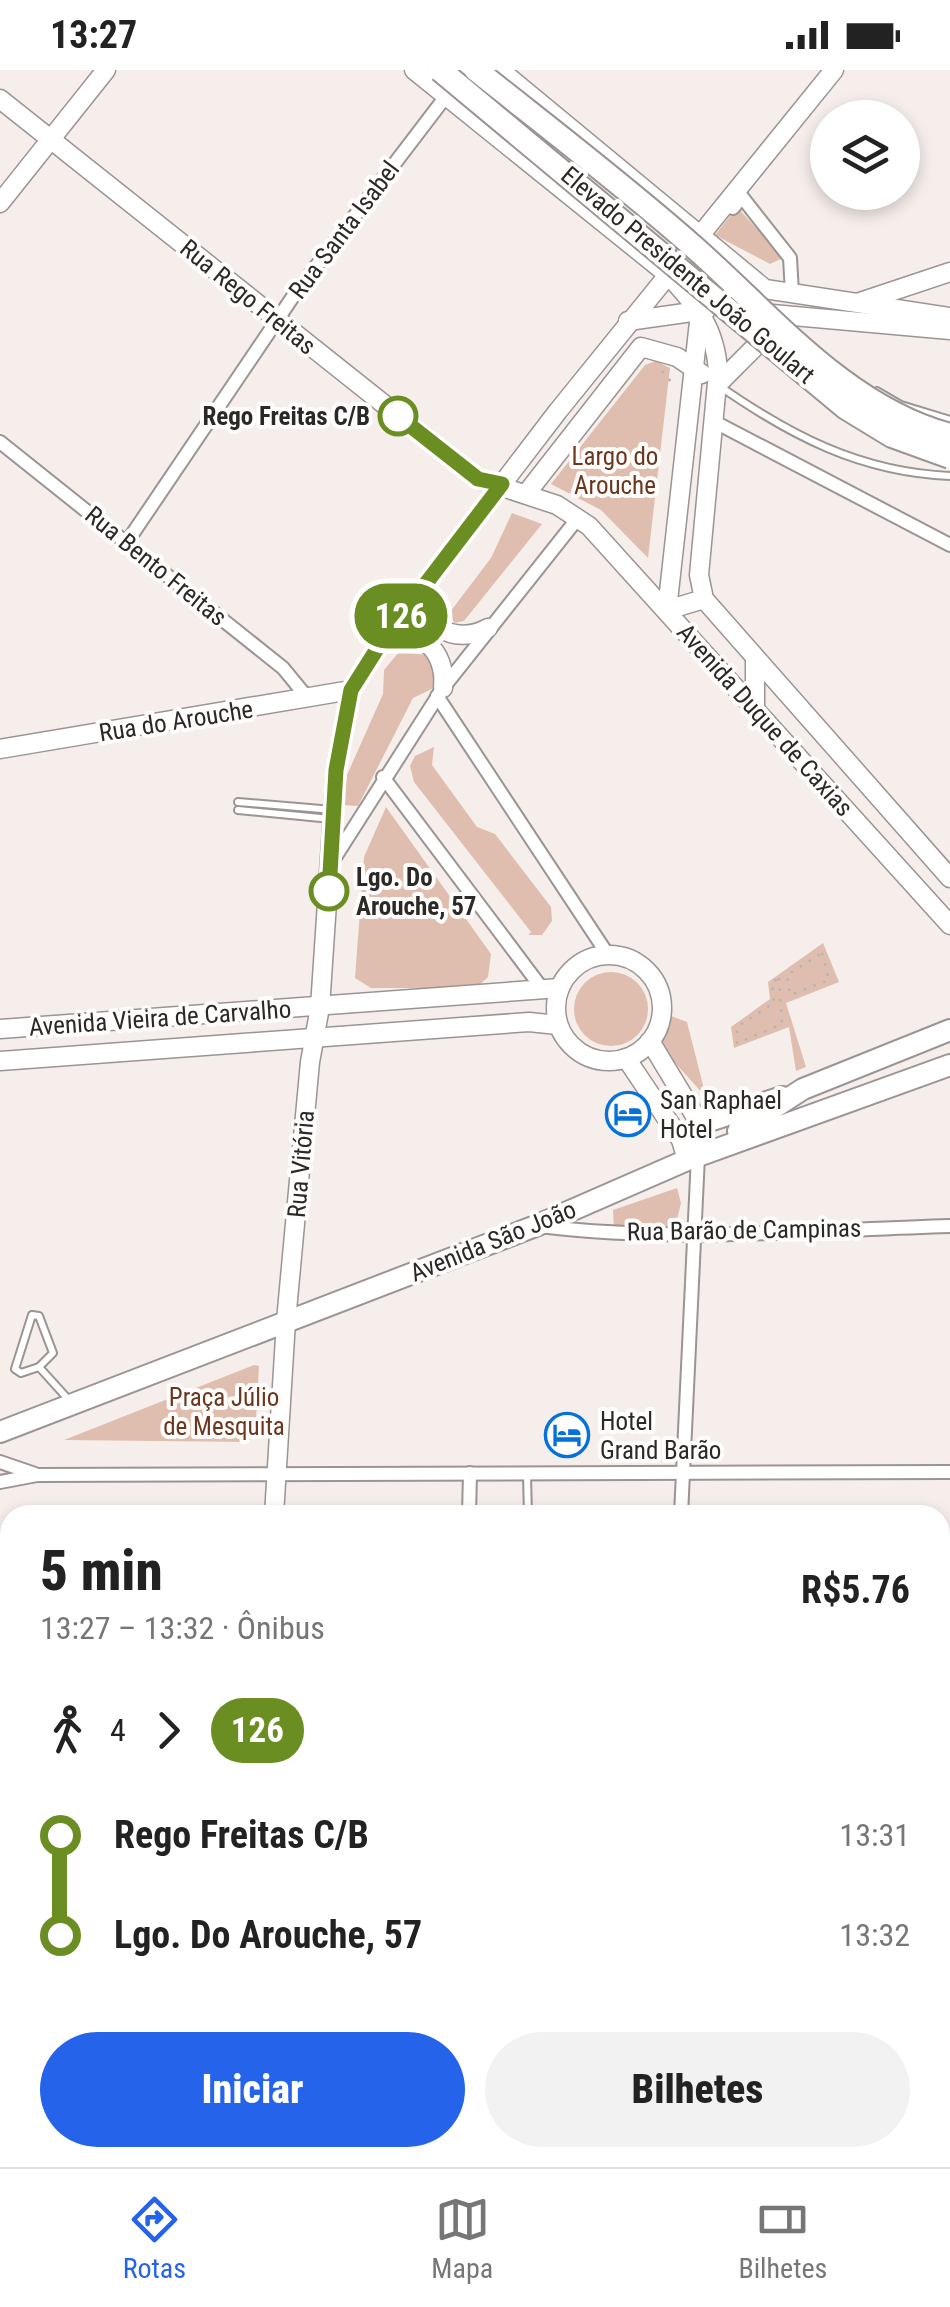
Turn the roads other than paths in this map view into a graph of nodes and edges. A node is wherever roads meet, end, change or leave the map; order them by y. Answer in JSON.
{"nodes":[{"id":1,"x":106,"y":70,"type":"edge"},
{"id":2,"x":414,"y":70,"type":"edge"},
{"id":3,"x":440,"y":70,"type":"edge"},
{"id":4,"x":466,"y":70,"type":"edge"},
{"id":5,"x":476,"y":70,"type":"edge"},
{"id":6,"x":500,"y":70,"type":"edge"},
{"id":7,"x":834,"y":70,"type":"edge"},
{"id":8,"x":446,"y":95,"type":"junction"},
{"id":9,"x":0,"y":98,"type":"edge"},
{"id":10,"x":51,"y":139,"type":"junction"},
{"id":11,"x":0,"y":203,"type":"edge"},
{"id":12,"x":724,"y":218,"type":"dead end"},
{"id":13,"x":699,"y":232,"type":"junction"},
{"id":14,"x":950,"y":272,"type":"edge"},
{"id":15,"x":666,"y":273,"type":"junction"},
{"id":16,"x":766,"y":289,"type":"junction"},
{"id":17,"x":792,"y":293,"type":"junction"},
{"id":18,"x":855,"y":304,"type":"junction"},
{"id":19,"x":700,"y":310,"type":"junction"},
{"id":20,"x":950,"y":317,"type":"edge"},
{"id":21,"x":277,"y":321,"type":"junction"},
{"id":22,"x":795,"y":321,"type":"junction"},
{"id":23,"x":628,"y":322,"type":"junction"},
{"id":24,"x":950,"y":330,"type":"edge"},
{"id":25,"x":805,"y":336,"type":"dead end"},
{"id":26,"x":695,"y":368,"type":"junction"},
{"id":27,"x":718,"y":384,"type":"junction"},
{"id":28,"x":950,"y":420,"type":"edge"},
{"id":29,"x":713,"y":421,"type":"junction"},
{"id":30,"x":950,"y":435,"type":"edge"},
{"id":31,"x":0,"y":442,"type":"edge"},
{"id":32,"x":950,"y":456,"type":"edge"},
{"id":33,"x":950,"y":476,"type":"edge"},
{"id":34,"x":502,"y":484,"type":"junction"},
{"id":35,"x":526,"y":494,"type":"junction"},
{"id":36,"x":578,"y":518,"type":"junction"},
{"id":37,"x":127,"y":542,"type":"junction"},
{"id":38,"x":950,"y":545,"type":"edge"},
{"id":39,"x":430,"y":578,"type":"junction"},
{"id":40,"x":704,"y":599,"type":"junction"},
{"id":41,"x":666,"y":610,"type":"junction"},
{"id":42,"x":488,"y":628,"type":"junction"},
{"id":43,"x":382,"y":641,"type":"junction"},
{"id":44,"x":755,"y":659,"type":"junction"},
{"id":45,"x":351,"y":690,"type":"junction"},
{"id":46,"x":440,"y":692,"type":"junction"},
{"id":47,"x":306,"y":696,"type":"junction"},
{"id":48,"x":755,"y":709,"type":"junction"},
{"id":49,"x":0,"y":749,"type":"edge"},
{"id":50,"x":383,"y":777,"type":"junction"},
{"id":51,"x":238,"y":806,"type":"dead end"},
{"id":52,"x":334,"y":815,"type":"junction"},
{"id":53,"x":331,"y":864,"type":"junction"},
{"id":54,"x":950,"y":878,"type":"edge"},
{"id":55,"x":950,"y":926,"type":"edge"},
{"id":56,"x":608,"y":955,"type":"junction"},
{"id":57,"x":550,"y":987,"type":"junction"},
{"id":58,"x":320,"y":1008,"type":"junction"},
{"id":59,"x":558,"y":1025,"type":"junction"},
{"id":60,"x":0,"y":1029,"type":"edge"},
{"id":61,"x":950,"y":1030,"type":"edge"},
{"id":62,"x":314,"y":1038,"type":"junction"},
{"id":63,"x":650,"y":1040,"type":"junction"},
{"id":64,"x":626,"y":1058,"type":"junction"},
{"id":65,"x":0,"y":1061,"type":"edge"},
{"id":66,"x":950,"y":1065,"type":"edge"},
{"id":67,"x":803,"y":1090,"type":"junction"},
{"id":68,"x":700,"y":1124,"type":"junction"},
{"id":69,"x":693,"y":1158,"type":"junction"},
{"id":70,"x":538,"y":1226,"type":"junction"},
{"id":71,"x":950,"y":1226,"type":"edge"},
{"id":72,"x":694,"y":1232,"type":"junction"},
{"id":73,"x":286,"y":1321,"type":"junction"},
{"id":74,"x":39,"y":1367,"type":"junction"},
{"id":75,"x":72,"y":1404,"type":"junction"},
{"id":76,"x":0,"y":1432,"type":"edge"},
{"id":77,"x":0,"y":1462,"type":"edge"},
{"id":78,"x":950,"y":1472,"type":"edge"},
{"id":79,"x":683,"y":1473,"type":"junction"},
{"id":80,"x":277,"y":1474,"type":"junction"},
{"id":81,"x":470,"y":1474,"type":"junction"},
{"id":82,"x":527,"y":1474,"type":"junction"},
{"id":83,"x":37,"y":1475,"type":"junction"},
{"id":84,"x":0,"y":1482,"type":"edge"},
{"id":85,"x":275,"y":1505,"type":"edge"},
{"id":86,"x":469,"y":1505,"type":"edge"},
{"id":87,"x":528,"y":1505,"type":"edge"},
{"id":88,"x":681,"y":1505,"type":"edge"}],
"edges":[{"from":1,"to":10,"type":"street"},
{"from":2,"to":8,"type":"street"},
{"from":3,"to":32,"type":"highway","name":"Elevado Presidente João Goulart","bridge":true},
{"from":4,"to":8,"type":"street","name":"Rua Santa Isabel"},
{"from":5,"to":30,"type":"highway","name":"Elevado Presidente João Goulart","bridge":true},
{"from":6,"to":13,"type":"street"},
{"from":7,"to":13,"type":"street"},
{"from":8,"to":15,"type":"street"},
{"from":8,"to":21,"type":"street","name":"Rua Santa Isabel"},
{"from":9,"to":10,"type":"street","name":"Rua Rego Freitas"},
{"from":10,"to":11,"type":"street"},
{"from":10,"to":21,"type":"street","name":"Rua Rego Freitas"},
{"from":12,"to":17,"type":"street"},
{"from":13,"to":15,"type":"street"},
{"from":13,"to":16,"type":"street"},
{"from":14,"to":18,"type":"street"},
{"from":15,"to":19,"type":"street"},
{"from":15,"to":23,"type":"street"},
{"from":16,"to":17,"type":"street"},
{"from":16,"to":22,"type":"lane"},
{"from":17,"to":18,"type":"street"},
{"from":18,"to":20,"type":"street"},
{"from":19,"to":22,"type":"street"},
{"from":19,"to":23,"type":"street"},
{"from":19,"to":26,"type":"street"},
{"from":19,"to":27,"type":"street"},
{"from":21,"to":34,"type":"street","name":"Rua Rego Freitas"},
{"from":21,"to":37,"type":"street","name":"Rua Santa Isabel"},
{"from":22,"to":24,"type":"street"},
{"from":22,"to":27,"type":"street"},
{"from":23,"to":34,"type":"street"},
{"from":25,"to":28,"type":"lane"},
{"from":26,"to":27,"type":"street"},
{"from":26,"to":35,"type":"street"},
{"from":26,"to":41,"type":"street"},
{"from":27,"to":29,"type":"street"},
{"from":27,"to":33,"type":"lane"},
{"from":29,"to":38,"type":"street"},
{"from":29,"to":40,"type":"street"},
{"from":31,"to":37,"type":"street","name":"Rua Bento Freitas"},
{"from":34,"to":35,"type":"street"},
{"from":34,"to":39,"type":"street"},
{"from":35,"to":36,"type":"street"},
{"from":36,"to":41,"type":"street","name":"Avenida Duque de Caxias"},
{"from":36,"to":42,"type":"street"},
{"from":37,"to":47,"type":"street","name":"Rua Bento Freitas"},
{"from":39,"to":42,"type":"street"},
{"from":39,"to":43,"type":"street"},
{"from":40,"to":41,"type":"street"},
{"from":40,"to":44,"type":"street","name":"Avenida Duque de Caxias"},
{"from":41,"to":48,"type":"street","name":"Avenida Duque de Caxias"},
{"from":42,"to":46,"type":"street"},
{"from":43,"to":45,"type":"street"},
{"from":43,"to":46,"type":"street"},
{"from":44,"to":48,"type":"street"},
{"from":44,"to":54,"type":"street","name":"Avenida Duque de Caxias"},
{"from":45,"to":47,"type":"street","name":"Rua do Arouche"},
{"from":45,"to":52,"type":"street"},
{"from":46,"to":50,"type":"street"},
{"from":46,"to":56,"type":"street"},
{"from":47,"to":49,"type":"street","name":"Rua do Arouche"},
{"from":48,"to":55,"type":"street","name":"Avenida Duque de Caxias"},
{"from":50,"to":53,"type":"street"},
{"from":50,"to":57,"type":"street"},
{"from":51,"to":52,"type":"lane"},
{"from":52,"to":53,"type":"street"},
{"from":53,"to":58,"type":"street"},
{"from":56,"to":57,"type":"street"},
{"from":56,"to":63,"type":"street"},
{"from":57,"to":58,"type":"street"},
{"from":57,"to":59,"type":"street"},
{"from":58,"to":60,"type":"street","name":"Avenida Vieira de Carvalho"},
{"from":58,"to":62,"type":"street","name":"Rua Vitória"},
{"from":59,"to":62,"type":"street"},
{"from":59,"to":64,"type":"street"},
{"from":61,"to":67,"type":"main road","name":"Avenida São João"},
{"from":62,"to":65,"type":"street","name":"Avenida Vieira de Carvalho"},
{"from":62,"to":73,"type":"street","name":"Rua Vitória"},
{"from":63,"to":64,"type":"street"},
{"from":63,"to":68,"type":"street"},
{"from":64,"to":69,"type":"street"},
{"from":66,"to":69,"type":"main road","name":"Avenida São João"},
{"from":67,"to":68,"type":"main road"},
{"from":67,"to":69,"type":"main road","name":"Avenida São João"},
{"from":68,"to":69,"type":"street"},
{"from":69,"to":70,"type":"main road","name":"Avenida São João"},
{"from":69,"to":72,"type":"street"},
{"from":70,"to":72,"type":"street","name":"Rua Barão de Campinas"},
{"from":70,"to":73,"type":"main road","name":"Avenida São João"},
{"from":71,"to":72,"type":"street","name":"Rua Barão de Campinas"},
{"from":72,"to":79,"type":"street"},
{"from":73,"to":75,"type":"main road","name":"Avenida São João"},
{"from":73,"to":80,"type":"street","name":"Rua Vitória"},
{"from":74,"to":74,"type":"lane"},
{"from":74,"to":75,"type":"lane"},
{"from":75,"to":76,"type":"main road","name":"Avenida São João"},
{"from":77,"to":83,"type":"street"},
{"from":78,"to":79,"type":"street"},
{"from":79,"to":82,"type":"street"},
{"from":79,"to":88,"type":"street"},
{"from":80,"to":81,"type":"street"},
{"from":80,"to":83,"type":"street"},
{"from":80,"to":85,"type":"street"},
{"from":81,"to":82,"type":"street"},
{"from":81,"to":86,"type":"street"},
{"from":82,"to":87,"type":"lane"},
{"from":83,"to":84,"type":"street"}]}
